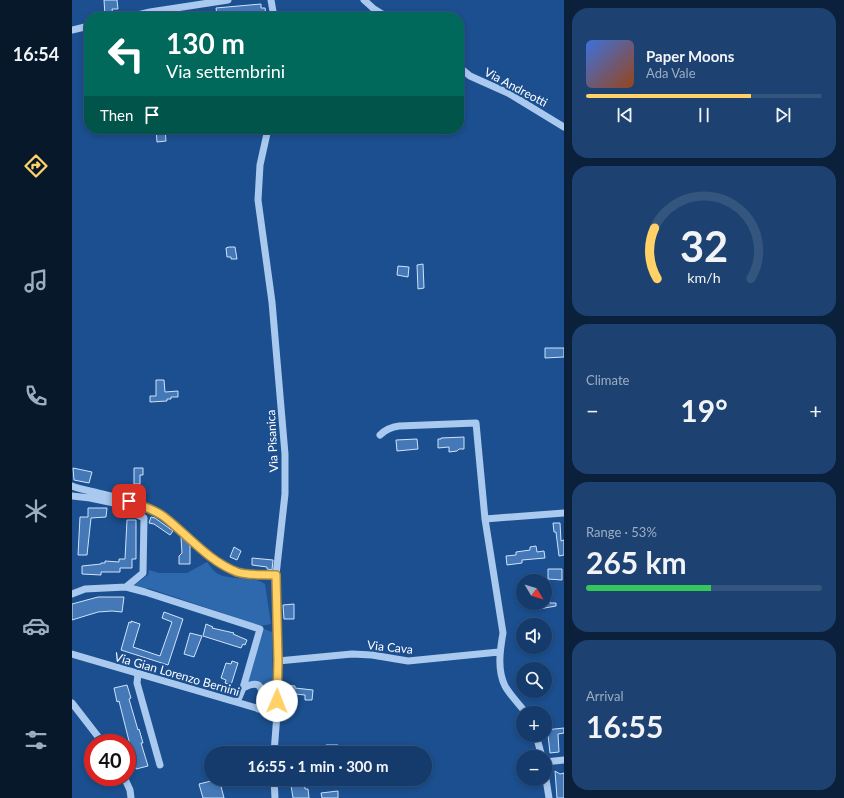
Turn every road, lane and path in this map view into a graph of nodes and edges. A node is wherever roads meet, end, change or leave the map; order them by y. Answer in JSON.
{"nodes":[{"id":1,"x":228,"y":0,"type":"edge"},
{"id":2,"x":271,"y":0,"type":"edge"},
{"id":3,"x":364,"y":0,"type":"edge"},
{"id":4,"x":150,"y":12,"type":"edge"},
{"id":5,"x":273,"y":12,"type":"edge"},
{"id":6,"x":378,"y":12,"type":"edge"},
{"id":7,"x":84,"y":27,"type":"edge"},
{"id":8,"x":72,"y":30,"type":"edge"},
{"id":9,"x":464,"y":71,"type":"edge"},
{"id":10,"x":564,"y":127,"type":"edge"},
{"id":11,"x":267,"y":134,"type":"edge"},
{"id":12,"x":380,"y":435,"type":"dead end"},
{"id":13,"x":72,"y":486,"type":"edge"},
{"id":14,"x":72,"y":496,"type":"edge"},
{"id":15,"x":564,"y":513,"type":"edge"},
{"id":16,"x":485,"y":519,"type":"junction"},
{"id":17,"x":276,"y":575,"type":"junction"},
{"id":18,"x":126,"y":587,"type":"junction"},
{"id":19,"x":72,"y":594,"type":"edge"},
{"id":20,"x":499,"y":652,"type":"junction"},
{"id":21,"x":72,"y":654,"type":"edge"},
{"id":22,"x":278,"y":661,"type":"junction"},
{"id":23,"x":138,"y":674,"type":"junction"},
{"id":24,"x":243,"y":688,"type":"junction"},
{"id":25,"x":237,"y":702,"type":"junction"},
{"id":26,"x":72,"y":703,"type":"edge"},
{"id":27,"x":521,"y":706,"type":"edge"},
{"id":28,"x":258,"y":708,"type":"junction"},
{"id":29,"x":277,"y":714,"type":"junction"},
{"id":30,"x":95,"y":734,"type":"edge"},
{"id":31,"x":275,"y":746,"type":"edge"},
{"id":32,"x":564,"y":760,"type":"edge"},
{"id":33,"x":552,"y":761,"type":"edge"},
{"id":34,"x":160,"y":765,"type":"dead end"},
{"id":35,"x":128,"y":786,"type":"edge"},
{"id":36,"x":274,"y":786,"type":"edge"},
{"id":37,"x":547,"y":786,"type":"edge"},
{"id":38,"x":131,"y":798,"type":"edge"},
{"id":39,"x":275,"y":798,"type":"edge"},
{"id":40,"x":549,"y":798,"type":"edge"}],
"edges":[{"from":1,"to":4,"type":"street"},
{"from":2,"to":5,"type":"street"},
{"from":3,"to":6,"type":"street"},
{"from":7,"to":8,"type":"street"},
{"from":9,"to":10,"type":"street","name":"Via Andreotti"},
{"from":11,"to":17,"type":"street","name":"Via Pisanica"},
{"from":12,"to":16,"type":"street"},
{"from":13,"to":17,"type":"street"},
{"from":14,"to":18,"type":"street"},
{"from":15,"to":16,"type":"street"},
{"from":16,"to":20,"type":"street"},
{"from":17,"to":22,"type":"street","name":"Via Pisanica"},
{"from":18,"to":19,"type":"street"},
{"from":18,"to":24,"type":"street"},
{"from":20,"to":22,"type":"street","name":"Via Cava"},
{"from":20,"to":27,"type":"street"},
{"from":21,"to":23,"type":"street","name":"Via Gian Lorenzo Bernini"},
{"from":22,"to":29,"type":"street","name":"Via Pisanica"},
{"from":23,"to":25,"type":"street","name":"Via Gian Lorenzo Bernini"},
{"from":23,"to":34,"type":"street"},
{"from":24,"to":25,"type":"street"},
{"from":24,"to":28,"type":"street"},
{"from":25,"to":28,"type":"street","name":"Via Gian Lorenzo Bernini"},
{"from":26,"to":30,"type":"street"},
{"from":28,"to":29,"type":"street","name":"Via Gian Lorenzo Bernini"},
{"from":29,"to":31,"type":"street","name":"Via Pisanica"},
{"from":32,"to":33,"type":"street"},
{"from":35,"to":38,"type":"street"},
{"from":36,"to":39,"type":"street"},
{"from":37,"to":40,"type":"street"}]}
